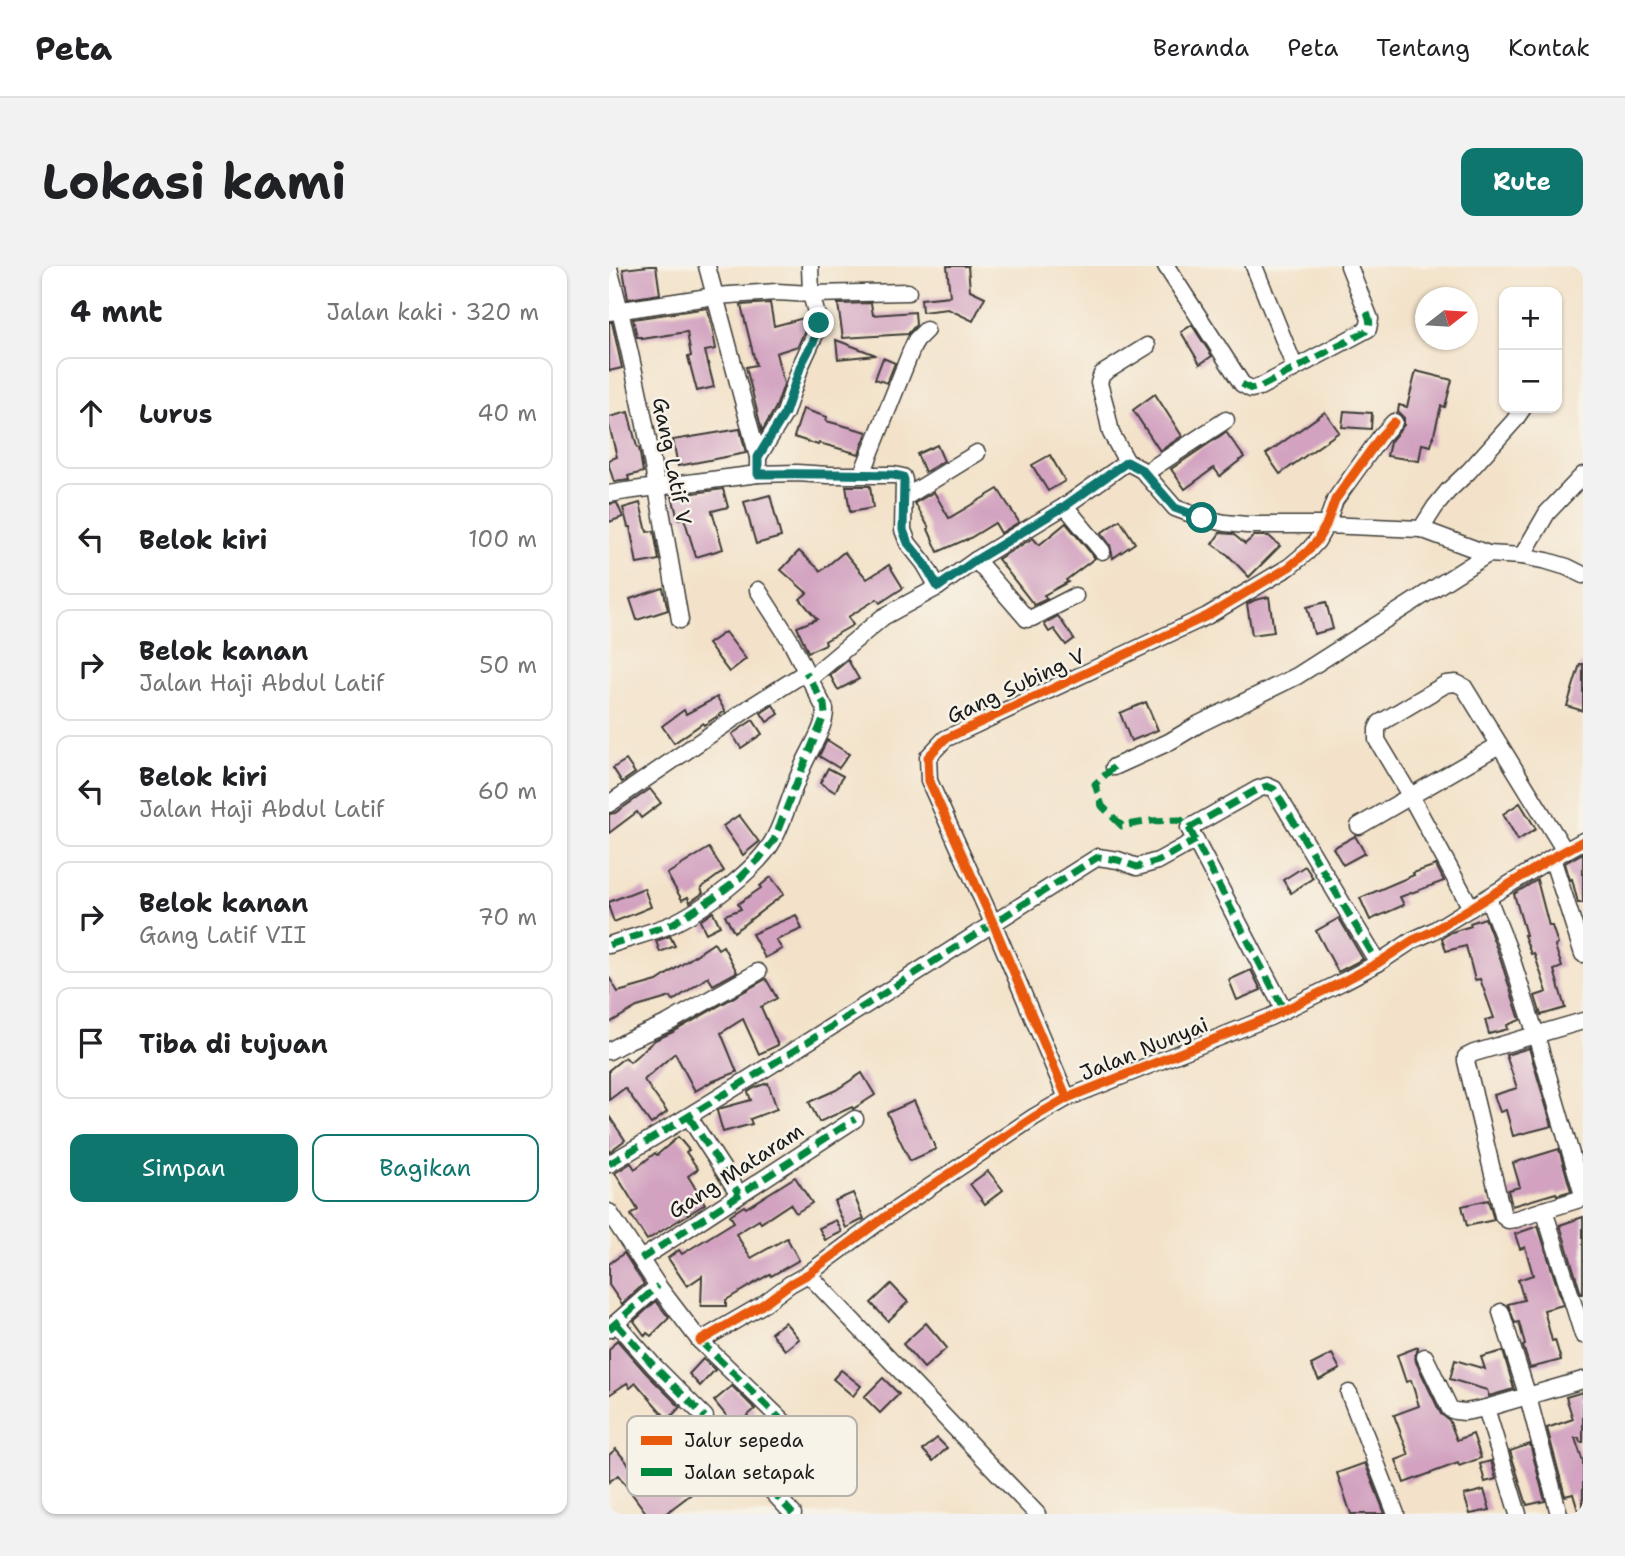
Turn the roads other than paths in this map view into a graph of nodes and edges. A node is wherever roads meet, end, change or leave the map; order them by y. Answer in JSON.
{"nodes":[{"id":1,"x":707,"y":266,"type":"edge"},
{"id":2,"x":810,"y":266,"type":"edge"},
{"id":3,"x":1166,"y":266,"type":"edge"},
{"id":4,"x":1254,"y":266,"type":"edge"},
{"id":5,"x":1349,"y":266,"type":"edge"},
{"id":6,"x":609,"y":268,"type":"edge"},
{"id":7,"x":908,"y":292,"type":"dead end"},
{"id":8,"x":811,"y":294,"type":"junction"},
{"id":9,"x":715,"y":296,"type":"junction"},
{"id":10,"x":615,"y":311,"type":"edge"},
{"id":11,"x":926,"y":330,"type":"dead end"},
{"id":12,"x":1147,"y":346,"type":"dead end"},
{"id":13,"x":1295,"y":368,"type":"junction"},
{"id":14,"x":1520,"y":413,"type":"edge"},
{"id":15,"x":1226,"y":420,"type":"dead end"},
{"id":16,"x":1394,"y":422,"type":"dead end"},
{"id":17,"x":977,"y":453,"type":"dead end"},
{"id":18,"x":758,"y":457,"type":"junction"},
{"id":19,"x":1127,"y":462,"type":"junction"},
{"id":20,"x":1145,"y":473,"type":"junction"},
{"id":21,"x":758,"y":474,"type":"junction"},
{"id":22,"x":862,"y":474,"type":"junction"},
{"id":23,"x":1583,"y":475,"type":"edge"},
{"id":24,"x":657,"y":487,"type":"junction"},
{"id":25,"x":609,"y":494,"type":"edge"},
{"id":26,"x":904,"y":498,"type":"junction"},
{"id":27,"x":1065,"y":506,"type":"junction"},
{"id":28,"x":1326,"y":525,"type":"junction"},
{"id":29,"x":1421,"y":529,"type":"junction"},
{"id":30,"x":1102,"y":551,"type":"dead end"},
{"id":31,"x":1488,"y":554,"type":"junction"},
{"id":32,"x":1522,"y":556,"type":"junction"},
{"id":33,"x":976,"y":560,"type":"junction"},
{"id":34,"x":1583,"y":575,"type":"edge"},
{"id":35,"x":938,"y":587,"type":"junction"},
{"id":36,"x":758,"y":590,"type":"dead end"},
{"id":37,"x":1075,"y":596,"type":"dead end"},
{"id":38,"x":680,"y":620,"type":"dead end"},
{"id":39,"x":808,"y":675,"type":"junction"},
{"id":40,"x":1499,"y":745,"type":"junction"},
{"id":41,"x":1114,"y":767,"type":"dead end"},
{"id":42,"x":1411,"y":797,"type":"junction"},
{"id":43,"x":609,"y":804,"type":"edge"},
{"id":44,"x":1359,"y":826,"type":"dead end"},
{"id":45,"x":1196,"y":840,"type":"junction"},
{"id":46,"x":1583,"y":841,"type":"edge"},
{"id":47,"x":1558,"y":854,"type":"junction"},
{"id":48,"x":1488,"y":898,"type":"junction"},
{"id":49,"x":1471,"y":908,"type":"junction"},
{"id":50,"x":993,"y":923,"type":"junction"},
{"id":51,"x":609,"y":945,"type":"edge"},
{"id":52,"x":1583,"y":954,"type":"edge"},
{"id":53,"x":1378,"y":963,"type":"junction"},
{"id":54,"x":758,"y":972,"type":"dead end"},
{"id":55,"x":1284,"y":1010,"type":"junction"},
{"id":56,"x":1583,"y":1021,"type":"edge"},
{"id":57,"x":1537,"y":1035,"type":"junction"},
{"id":58,"x":609,"y":1051,"type":"edge"},
{"id":59,"x":1067,"y":1098,"type":"junction"},
{"id":60,"x":689,"y":1117,"type":"junction"},
{"id":61,"x":855,"y":1119,"type":"dead end"},
{"id":62,"x":609,"y":1164,"type":"edge"},
{"id":63,"x":739,"y":1194,"type":"junction"},
{"id":64,"x":1583,"y":1197,"type":"edge"},
{"id":65,"x":1544,"y":1210,"type":"junction"},
{"id":66,"x":609,"y":1212,"type":"edge"},
{"id":67,"x":641,"y":1259,"type":"junction"},
{"id":68,"x":808,"y":1274,"type":"junction"},
{"id":69,"x":658,"y":1286,"type":"junction"},
{"id":70,"x":1501,"y":1312,"type":"dead end"},
{"id":71,"x":612,"y":1326,"type":"edge"},
{"id":72,"x":1583,"y":1335,"type":"edge"},
{"id":73,"x":700,"y":1341,"type":"junction"},
{"id":74,"x":1425,"y":1357,"type":"dead end"},
{"id":75,"x":1583,"y":1380,"type":"edge"},
{"id":76,"x":1349,"y":1393,"type":"dead end"},
{"id":77,"x":1528,"y":1397,"type":"junction"},
{"id":78,"x":1486,"y":1408,"type":"junction"},
{"id":79,"x":704,"y":1416,"type":"edge"},
{"id":80,"x":778,"y":1416,"type":"edge"},
{"id":81,"x":776,"y":1496,"type":"edge"},
{"id":82,"x":793,"y":1514,"type":"edge"},
{"id":83,"x":1037,"y":1514,"type":"edge"},
{"id":84,"x":1397,"y":1514,"type":"edge"},
{"id":85,"x":1518,"y":1514,"type":"edge"},
{"id":86,"x":1559,"y":1514,"type":"edge"}],
"edges":[{"from":1,"to":9,"type":"street"},
{"from":2,"to":8,"type":"street"},
{"from":3,"to":13,"type":"street"},
{"from":4,"to":13,"type":"street"},
{"from":5,"to":13,"type":"street"},
{"from":6,"to":10,"type":"street","name":"Gang Latif V"},
{"from":7,"to":8,"type":"street"},
{"from":8,"to":9,"type":"street"},
{"from":8,"to":18,"type":"street"},
{"from":9,"to":10,"type":"street"},
{"from":9,"to":18,"type":"street"},
{"from":10,"to":24,"type":"street","name":"Gang Latif V"},
{"from":11,"to":22,"type":"street"},
{"from":12,"to":19,"type":"street"},
{"from":14,"to":29,"type":"street"},
{"from":15,"to":20,"type":"street"},
{"from":16,"to":28,"type":"street","name":"Gang Subing V"},
{"from":17,"to":26,"type":"street"},
{"from":18,"to":21,"type":"street"},
{"from":19,"to":20,"type":"street"},
{"from":19,"to":27,"type":"street"},
{"from":20,"to":28,"type":"street"},
{"from":21,"to":22,"type":"street"},
{"from":21,"to":24,"type":"street"},
{"from":22,"to":26,"type":"street"},
{"from":23,"to":32,"type":"street"},
{"from":24,"to":25,"type":"street"},
{"from":24,"to":38,"type":"street","name":"Gang Latif V"},
{"from":26,"to":35,"type":"street"},
{"from":27,"to":30,"type":"street"},
{"from":27,"to":33,"type":"street"},
{"from":28,"to":29,"type":"street"},
{"from":28,"to":50,"type":"street","name":"Gang Subing V"},
{"from":29,"to":31,"type":"street"},
{"from":31,"to":32,"type":"street"},
{"from":31,"to":41,"type":"street"},
{"from":32,"to":34,"type":"street"},
{"from":33,"to":35,"type":"street"},
{"from":33,"to":37,"type":"street"},
{"from":35,"to":39,"type":"street"},
{"from":36,"to":39,"type":"street"},
{"from":39,"to":43,"type":"street"},
{"from":39,"to":51,"type":"street"},
{"from":40,"to":42,"type":"street"},
{"from":40,"to":42,"type":"street"},
{"from":40,"to":47,"type":"street"},
{"from":42,"to":44,"type":"street"},
{"from":42,"to":49,"type":"street"},
{"from":45,"to":50,"type":"street"},
{"from":45,"to":53,"type":"street"},
{"from":45,"to":55,"type":"street"},
{"from":46,"to":47,"type":"street","name":"Jalan Nunyai"},
{"from":47,"to":48,"type":"street","name":"Jalan Nunyai"},
{"from":47,"to":52,"type":"street"},
{"from":48,"to":49,"type":"street","name":"Jalan Nunyai"},
{"from":48,"to":57,"type":"street"},
{"from":49,"to":53,"type":"street","name":"Jalan Nunyai"},
{"from":50,"to":59,"type":"street","name":"Gang Subing V"},
{"from":50,"to":60,"type":"street"},
{"from":53,"to":55,"type":"street","name":"Jalan Nunyai"},
{"from":54,"to":58,"type":"street"},
{"from":55,"to":59,"type":"street","name":"Jalan Nunyai"},
{"from":56,"to":57,"type":"street"},
{"from":57,"to":64,"type":"street"},
{"from":57,"to":65,"type":"street"},
{"from":59,"to":68,"type":"street","name":"Jalan Nunyai"},
{"from":60,"to":62,"type":"street"},
{"from":60,"to":63,"type":"street"},
{"from":61,"to":63,"type":"street","name":"Gang Mataram"},
{"from":63,"to":67,"type":"street","name":"Gang Mataram"},
{"from":64,"to":65,"type":"street"},
{"from":65,"to":72,"type":"street"},
{"from":66,"to":67,"type":"street"},
{"from":67,"to":69,"type":"street"},
{"from":68,"to":73,"type":"street","name":"Jalan Nunyai"},
{"from":68,"to":83,"type":"street"},
{"from":69,"to":71,"type":"street"},
{"from":69,"to":73,"type":"street"},
{"from":70,"to":77,"type":"street"},
{"from":71,"to":79,"type":"street"},
{"from":73,"to":80,"type":"street"},
{"from":74,"to":78,"type":"street"},
{"from":75,"to":77,"type":"street"},
{"from":76,"to":84,"type":"street"},
{"from":77,"to":78,"type":"street"},
{"from":77,"to":86,"type":"street"},
{"from":78,"to":85,"type":"street"},
{"from":81,"to":82,"type":"street"}]}
